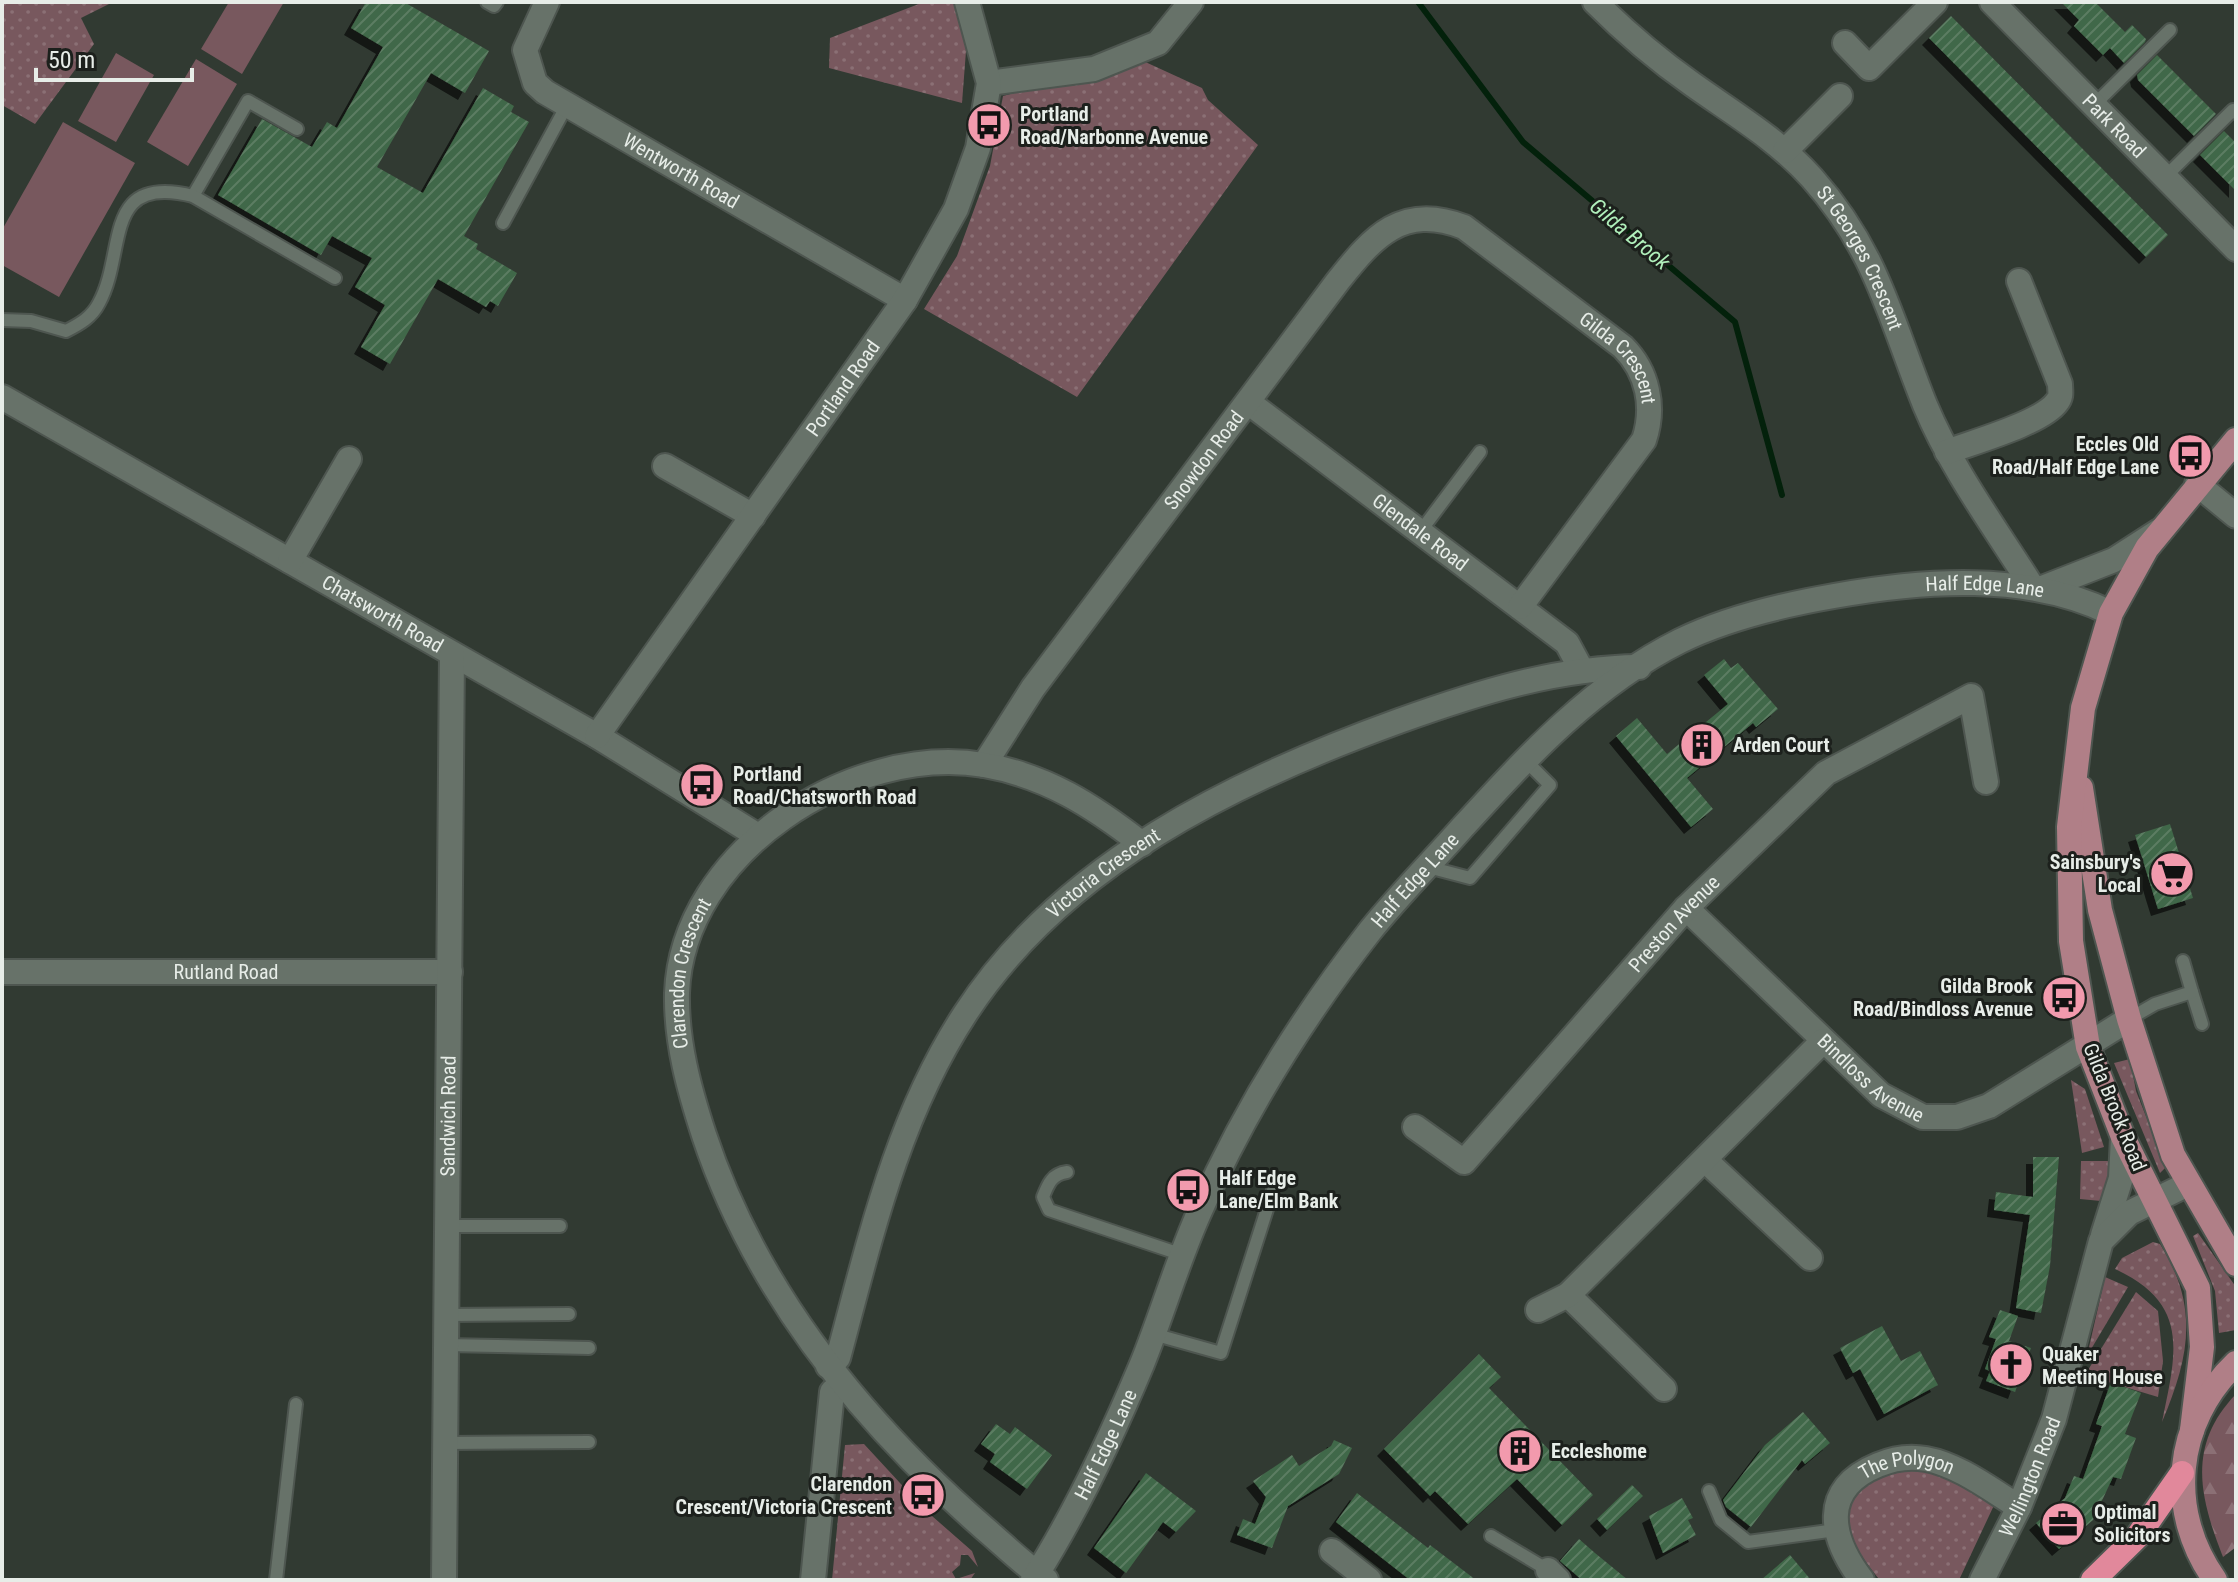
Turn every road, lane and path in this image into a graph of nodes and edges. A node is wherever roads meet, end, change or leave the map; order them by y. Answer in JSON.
{"nodes":[{"id":1,"x":487,"y":2,"type":"edge"},
{"id":2,"x":497,"y":2,"type":"edge"},
{"id":3,"x":547,"y":2,"type":"edge"},
{"id":4,"x":967,"y":2,"type":"edge"},
{"id":5,"x":1191,"y":2,"type":"edge"},
{"id":6,"x":1595,"y":2,"type":"edge"},
{"id":7,"x":1935,"y":2,"type":"edge"},
{"id":8,"x":1992,"y":2,"type":"edge"},
{"id":9,"x":2170,"y":30,"type":"dead end"},
{"id":10,"x":1845,"y":43,"type":"dead end"},
{"id":11,"x":989,"y":83,"type":"junction"},
{"id":12,"x":1840,"y":96,"type":"dead end"},
{"id":13,"x":567,"y":105,"type":"junction"},
{"id":14,"x":2094,"y":105,"type":"junction"},
{"id":15,"x":2236,"y":113,"type":"edge"},
{"id":16,"x":297,"y":129,"type":"dead end"},
{"id":17,"x":1785,"y":151,"type":"junction"},
{"id":18,"x":2165,"y":177,"type":"junction"},
{"id":19,"x":193,"y":196,"type":"junction"},
{"id":20,"x":503,"y":223,"type":"dead end"},
{"id":21,"x":1464,"y":227,"type":"joint"},
{"id":22,"x":2236,"y":249,"type":"edge"},
{"id":23,"x":335,"y":278,"type":"dead end"},
{"id":24,"x":2019,"y":281,"type":"dead end"},
{"id":25,"x":905,"y":300,"type":"junction"},
{"id":26,"x":2,"y":320,"type":"edge"},
{"id":27,"x":2,"y":397,"type":"edge"},
{"id":28,"x":1248,"y":402,"type":"junction"},
{"id":29,"x":2236,"y":440,"type":"edge"},
{"id":30,"x":1480,"y":452,"type":"dead end"},
{"id":31,"x":1947,"y":452,"type":"junction"},
{"id":32,"x":349,"y":459,"type":"dead end"},
{"id":33,"x":665,"y":466,"type":"dead end"},
{"id":34,"x":2197,"y":484,"type":"junction"},
{"id":35,"x":753,"y":516,"type":"junction"},
{"id":36,"x":2236,"y":516,"type":"edge"},
{"id":37,"x":2162,"y":529,"type":"junction"},
{"id":38,"x":1420,"y":532,"type":"junction"},
{"id":39,"x":290,"y":561,"type":"junction"},
{"id":40,"x":2036,"y":588,"type":"junction"},
{"id":41,"x":1520,"y":607,"type":"junction"},
{"id":42,"x":2111,"y":613,"type":"junction"},
{"id":43,"x":452,"y":654,"type":"junction"},
{"id":44,"x":1639,"y":667,"type":"junction"},
{"id":45,"x":1581,"y":669,"type":"junction"},
{"id":46,"x":597,"y":736,"type":"junction"},
{"id":47,"x":1524,"y":759,"type":"junction"},
{"id":48,"x":984,"y":765,"type":"junction"},
{"id":49,"x":2078,"y":770,"type":"junction"},
{"id":50,"x":1986,"y":782,"type":"dead end"},
{"id":51,"x":758,"y":836,"type":"junction"},
{"id":52,"x":1142,"y":844,"type":"junction"},
{"id":53,"x":1428,"y":867,"type":"junction"},
{"id":54,"x":1686,"y":908,"type":"junction"},
{"id":55,"x":2183,"y":961,"type":"dead end"},
{"id":56,"x":2,"y":972,"type":"edge"},
{"id":57,"x":450,"y":972,"type":"junction"},
{"id":58,"x":2192,"y":992,"type":"junction"},
{"id":59,"x":2129,"y":1019,"type":"junction"},
{"id":60,"x":2202,"y":1024,"type":"dead end"},
{"id":61,"x":1823,"y":1041,"type":"junction"},
{"id":62,"x":2088,"y":1047,"type":"junction"},
{"id":63,"x":1415,"y":1127,"type":"dead end"},
{"id":64,"x":2123,"y":1137,"type":"junction"},
{"id":65,"x":1705,"y":1160,"type":"junction"},
{"id":66,"x":1067,"y":1172,"type":"dead end"},
{"id":67,"x":1276,"y":1181,"type":"dead end"},
{"id":68,"x":2188,"y":1184,"type":"junction"},
{"id":69,"x":2155,"y":1200,"type":"junction"},
{"id":70,"x":447,"y":1226,"type":"junction"},
{"id":71,"x":560,"y":1226,"type":"dead end"},
{"id":72,"x":2101,"y":1241,"type":"junction"},
{"id":73,"x":1183,"y":1255,"type":"junction"},
{"id":74,"x":1810,"y":1258,"type":"dead end"},
{"id":75,"x":2236,"y":1264,"type":"edge"},
{"id":76,"x":1568,"y":1295,"type":"junction"},
{"id":77,"x":1538,"y":1310,"type":"dead end"},
{"id":78,"x":569,"y":1314,"type":"dead end"},
{"id":79,"x":446,"y":1315,"type":"junction"},
{"id":80,"x":1153,"y":1334,"type":"junction"},
{"id":81,"x":446,"y":1345,"type":"junction"},
{"id":82,"x":589,"y":1348,"type":"dead end"},
{"id":83,"x":2236,"y":1363,"type":"edge"},
{"id":84,"x":835,"y":1375,"type":"junction"},
{"id":85,"x":1664,"y":1389,"type":"dead end"},
{"id":86,"x":296,"y":1404,"type":"dead end"},
{"id":87,"x":2192,"y":1430,"type":"junction"},
{"id":88,"x":589,"y":1442,"type":"dead end"},
{"id":89,"x":446,"y":1443,"type":"junction"},
{"id":90,"x":2182,"y":1473,"type":"junction"},
{"id":91,"x":1709,"y":1491,"type":"dead end"},
{"id":92,"x":2019,"y":1507,"type":"junction"},
{"id":93,"x":1836,"y":1530,"type":"junction"},
{"id":94,"x":1491,"y":1536,"type":"dead end"},
{"id":95,"x":1332,"y":1551,"type":"dead end"},
{"id":96,"x":1553,"y":1575,"type":"edge"},
{"id":97,"x":1039,"y":1578,"type":"edge"},
{"id":98,"x":2213,"y":1578,"type":"edge"},
{"id":99,"x":276,"y":1580,"type":"edge"},
{"id":100,"x":444,"y":1580,"type":"edge"},
{"id":101,"x":813,"y":1580,"type":"edge"},
{"id":102,"x":1369,"y":1580,"type":"edge"},
{"id":103,"x":1862,"y":1580,"type":"edge"},
{"id":104,"x":1982,"y":1580,"type":"edge"},
{"id":105,"x":2093,"y":1580,"type":"edge"}],
"edges":[{"from":1,"to":2,"type":"lane"},
{"from":3,"to":13,"type":"street","name":"Wentworth Road"},
{"from":4,"to":11,"type":"street","name":"Portland Road"},
{"from":5,"to":11,"type":"street"},
{"from":6,"to":17,"type":"street","name":"St Georges Crescent"},
{"from":7,"to":10,"type":"street"},
{"from":8,"to":14,"type":"street","name":"Park Road"},
{"from":9,"to":14,"type":"lane"},
{"from":11,"to":25,"type":"street","name":"Portland Road"},
{"from":12,"to":17,"type":"street"},
{"from":13,"to":20,"type":"lane"},
{"from":13,"to":25,"type":"street","name":"Wentworth Road"},
{"from":14,"to":18,"type":"street","name":"Park Road"},
{"from":15,"to":18,"type":"lane"},
{"from":16,"to":19,"type":"lane"},
{"from":17,"to":31,"type":"street","name":"St Georges Crescent"},
{"from":18,"to":22,"type":"street","name":"Park Road"},
{"from":19,"to":23,"type":"lane"},
{"from":19,"to":26,"type":"lane"},
{"from":21,"to":28,"type":"street","name":"Snowdon Road"},
{"from":21,"to":41,"type":"street","name":"Gilda Crescent"},
{"from":24,"to":31,"type":"street"},
{"from":25,"to":35,"type":"street","name":"Portland Road"},
{"from":27,"to":39,"type":"street","name":"Chatsworth Road"},
{"from":28,"to":38,"type":"street","name":"Glendale Road"},
{"from":28,"to":48,"type":"street","name":"Snowdon Road"},
{"from":29,"to":34,"type":"main road"},
{"from":30,"to":38,"type":"lane"},
{"from":31,"to":40,"type":"street","name":"St Georges Crescent"},
{"from":32,"to":39,"type":"street"},
{"from":33,"to":35,"type":"street"},
{"from":34,"to":36,"type":"street"},
{"from":34,"to":37,"type":"main road"},
{"from":35,"to":46,"type":"street","name":"Portland Road"},
{"from":37,"to":40,"type":"street"},
{"from":37,"to":42,"type":"main road"},
{"from":38,"to":41,"type":"street","name":"Glendale Road"},
{"from":39,"to":43,"type":"street","name":"Chatsworth Road"},
{"from":40,"to":42,"type":"street","name":"Half Edge Lane"},
{"from":40,"to":44,"type":"street","name":"Half Edge Lane"},
{"from":41,"to":45,"type":"street","name":"Glendale Road"},
{"from":42,"to":49,"type":"main road"},
{"from":43,"to":46,"type":"street","name":"Chatsworth Road"},
{"from":43,"to":57,"type":"street","name":"Sandwich Road"},
{"from":44,"to":45,"type":"street","name":"Victoria Crescent"},
{"from":44,"to":47,"type":"street","name":"Half Edge Lane"},
{"from":45,"to":52,"type":"street","name":"Victoria Crescent"},
{"from":46,"to":51,"type":"street","name":"Chatsworth Road"},
{"from":47,"to":53,"type":"street","name":"Half Edge Lane"},
{"from":47,"to":53,"type":"lane"},
{"from":48,"to":51,"type":"street","name":"Clarendon Crescent"},
{"from":48,"to":52,"type":"street","name":"Clarendon Crescent"},
{"from":49,"to":59,"type":"main road","name":"Gilda Brook Road"},
{"from":49,"to":62,"type":"main road","name":"Gilda Brook Road"},
{"from":50,"to":54,"type":"street","name":"Preston Avenue"},
{"from":51,"to":84,"type":"street","name":"Clarendon Crescent"},
{"from":52,"to":84,"type":"street","name":"Victoria Crescent"},
{"from":53,"to":73,"type":"street","name":"Half Edge Lane"},
{"from":54,"to":61,"type":"street","name":"Bindloss Avenue"},
{"from":54,"to":63,"type":"street","name":"Preston Avenue"},
{"from":55,"to":58,"type":"lane"},
{"from":56,"to":57,"type":"street","name":"Rutland Road"},
{"from":57,"to":70,"type":"street","name":"Sandwich Road"},
{"from":58,"to":59,"type":"lane"},
{"from":58,"to":60,"type":"lane"},
{"from":59,"to":62,"type":"street","name":"Bindloss Avenue"},
{"from":59,"to":68,"type":"main road","name":"Gilda Brook Road"},
{"from":61,"to":62,"type":"street","name":"Bindloss Avenue"},
{"from":61,"to":65,"type":"street"},
{"from":62,"to":64,"type":"main road","name":"Gilda Brook Road"},
{"from":64,"to":69,"type":"main road","name":"Gilda Brook Road"},
{"from":64,"to":72,"type":"street","name":"Wellington Road"},
{"from":65,"to":74,"type":"street"},
{"from":65,"to":76,"type":"street"},
{"from":66,"to":73,"type":"lane"},
{"from":67,"to":80,"type":"lane"},
{"from":68,"to":69,"type":"street"},
{"from":68,"to":75,"type":"main road","name":"Gilda Brook Road"},
{"from":69,"to":72,"type":"street"},
{"from":69,"to":87,"type":"main road","name":"Gilda Brook Road"},
{"from":70,"to":71,"type":"lane"},
{"from":70,"to":79,"type":"street","name":"Sandwich Road"},
{"from":72,"to":92,"type":"street","name":"Wellington Road"},
{"from":73,"to":80,"type":"street","name":"Half Edge Lane"},
{"from":76,"to":77,"type":"street"},
{"from":76,"to":85,"type":"street"},
{"from":78,"to":79,"type":"lane"},
{"from":79,"to":81,"type":"street","name":"Sandwich Road"},
{"from":80,"to":97,"type":"street","name":"Half Edge Lane"},
{"from":81,"to":82,"type":"lane"},
{"from":81,"to":89,"type":"street","name":"Sandwich Road"},
{"from":83,"to":87,"type":"main road"},
{"from":84,"to":97,"type":"street","name":"Clarendon Crescent"},
{"from":84,"to":101,"type":"street","name":"Victoria Crescent"},
{"from":86,"to":99,"type":"lane"},
{"from":87,"to":90,"type":"main road"},
{"from":88,"to":89,"type":"lane"},
{"from":89,"to":100,"type":"street","name":"Sandwich Road"},
{"from":90,"to":98,"type":"main road"},
{"from":90,"to":105,"type":"highway"},
{"from":91,"to":93,"type":"lane"},
{"from":92,"to":93,"type":"street","name":"The Polygon"},
{"from":92,"to":104,"type":"street","name":"Wellington Road"},
{"from":93,"to":103,"type":"street"},
{"from":94,"to":96,"type":"lane"},
{"from":95,"to":102,"type":"street"}]}
